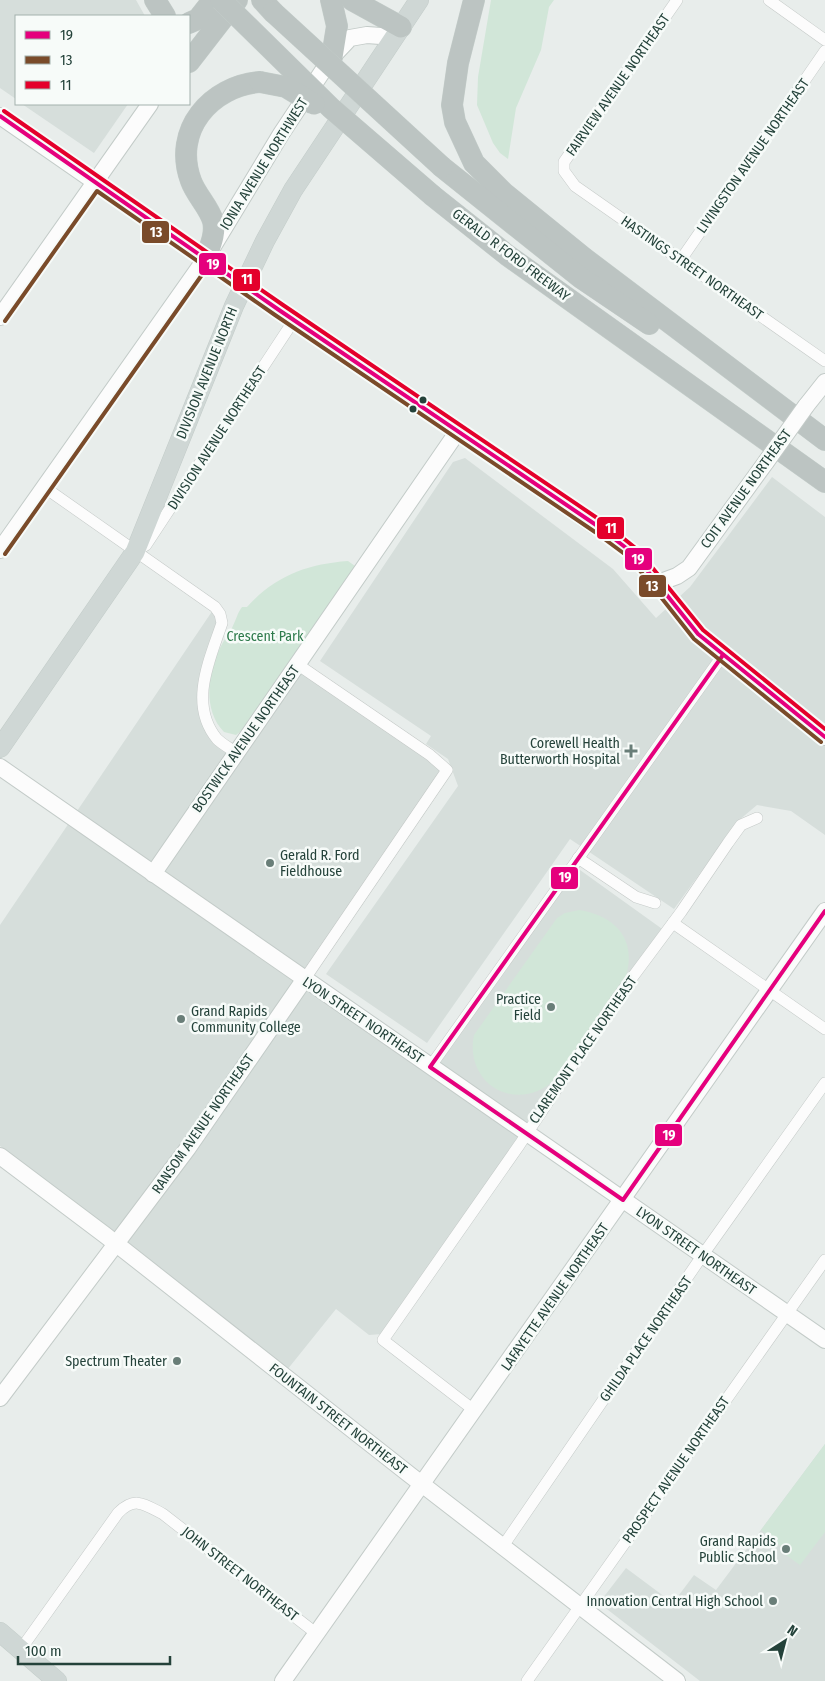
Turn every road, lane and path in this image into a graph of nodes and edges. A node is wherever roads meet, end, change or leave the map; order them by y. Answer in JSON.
{"nodes":[{"id":1,"x":145,"y":0,"type":"edge"},
{"id":2,"x":155,"y":0,"type":"edge"},
{"id":3,"x":213,"y":0,"type":"edge"},
{"id":4,"x":221,"y":0,"type":"edge"},
{"id":5,"x":237,"y":0,"type":"edge"},
{"id":6,"x":262,"y":0,"type":"edge"},
{"id":7,"x":331,"y":0,"type":"edge"},
{"id":8,"x":352,"y":0,"type":"edge"},
{"id":9,"x":418,"y":0,"type":"edge"},
{"id":10,"x":474,"y":0,"type":"edge"},
{"id":11,"x":677,"y":0,"type":"edge"},
{"id":12,"x":768,"y":0,"type":"edge"},
{"id":13,"x":153,"y":15,"type":"edge"},
{"id":14,"x":164,"y":15,"type":"edge"},
{"id":15,"x":190,"y":23,"type":"edge"},
{"id":16,"x":397,"y":32,"type":"junction"},
{"id":17,"x":825,"y":40,"type":"edge"},
{"id":18,"x":825,"y":51,"type":"edge"},
{"id":19,"x":332,"y":57,"type":"junction"},
{"id":20,"x":190,"y":61,"type":"edge"},
{"id":21,"x":149,"y":105,"type":"edge"},
{"id":22,"x":331,"y":108,"type":"junction"},
{"id":23,"x":0,"y":116,"type":"edge"},
{"id":24,"x":564,"y":170,"type":"joint"},
{"id":25,"x":96,"y":182,"type":"junction"},
{"id":26,"x":680,"y":261,"type":"junction"},
{"id":27,"x":212,"y":263,"type":"junction"},
{"id":28,"x":0,"y":317,"type":"edge"},
{"id":29,"x":294,"y":320,"type":"junction"},
{"id":30,"x":825,"y":361,"type":"edge"},
{"id":31,"x":825,"y":382,"type":"edge"},
{"id":32,"x":458,"y":431,"type":"junction"},
{"id":33,"x":825,"y":440,"type":"edge"},
{"id":34,"x":825,"y":444,"type":"edge"},
{"id":35,"x":825,"y":483,"type":"edge"},
{"id":36,"x":44,"y":487,"type":"junction"},
{"id":37,"x":0,"y":550,"type":"edge"},
{"id":38,"x":135,"y":552,"type":"junction"},
{"id":39,"x":658,"y":583,"type":"junction"},
{"id":40,"x":722,"y":655,"type":"junction"},
{"id":41,"x":297,"y":664,"type":"junction"},
{"id":42,"x":825,"y":737,"type":"edge"},
{"id":43,"x":0,"y":748,"type":"edge"},
{"id":44,"x":236,"y":753,"type":"junction"},
{"id":45,"x":0,"y":767,"type":"edge"},
{"id":46,"x":757,"y":818,"type":"dead end"},
{"id":47,"x":578,"y":858,"type":"junction"},
{"id":48,"x":153,"y":874,"type":"junction"},
{"id":49,"x":655,"y":903,"type":"dead end"},
{"id":50,"x":825,"y":911,"type":"edge"},
{"id":51,"x":673,"y":923,"type":"junction"},
{"id":52,"x":304,"y":980,"type":"junction"},
{"id":53,"x":769,"y":990,"type":"junction"},
{"id":54,"x":825,"y":1029,"type":"edge"},
{"id":55,"x":430,"y":1067,"type":"junction"},
{"id":56,"x":825,"y":1083,"type":"edge"},
{"id":57,"x":526,"y":1134,"type":"junction"},
{"id":58,"x":0,"y":1156,"type":"edge"},
{"id":59,"x":623,"y":1200,"type":"junction"},
{"id":60,"x":116,"y":1244,"type":"junction"},
{"id":61,"x":702,"y":1256,"type":"junction"},
{"id":62,"x":825,"y":1260,"type":"edge"},
{"id":63,"x":788,"y":1314,"type":"junction"},
{"id":64,"x":825,"y":1340,"type":"edge"},
{"id":65,"x":1,"y":1393,"type":"edge"},
{"id":66,"x":474,"y":1411,"type":"junction"},
{"id":67,"x":422,"y":1485,"type":"junction"},
{"id":68,"x":503,"y":1546,"type":"junction"},
{"id":69,"x":579,"y":1607,"type":"junction"},
{"id":70,"x":0,"y":1632,"type":"edge"},
{"id":71,"x":317,"y":1634,"type":"junction"},
{"id":72,"x":22,"y":1649,"type":"junction"},
{"id":73,"x":57,"y":1681,"type":"edge"},
{"id":74,"x":283,"y":1681,"type":"edge"},
{"id":75,"x":527,"y":1681,"type":"edge"},
{"id":76,"x":676,"y":1681,"type":"edge"}],
"edges":[{"from":1,"to":13,"type":"highway"},
{"from":2,"to":14,"type":"highway"},
{"from":3,"to":15,"type":"highway"},
{"from":4,"to":22,"type":"highway","name":"GERALD R FORD FREEWAY","bridge":true},
{"from":5,"to":20,"type":"highway"},
{"from":6,"to":34,"type":"highway","name":"GERALD R FORD FREEWAY","bridge":true},
{"from":7,"to":19,"type":"highway"},
{"from":8,"to":16,"type":"highway"},
{"from":9,"to":16,"type":"main road","name":"DIVISION AVENUE NORTH"},
{"from":10,"to":33,"type":"highway"},
{"from":11,"to":24,"type":"street","name":"FAIRVIEW AVENUE NORTHEAST"},
{"from":12,"to":17,"type":"street"},
{"from":16,"to":19,"type":"street","name":"IONIA AVENUE NORTHWEST"},
{"from":16,"to":38,"type":"main road","name":"DIVISION AVENUE NORTH"},
{"from":18,"to":26,"type":"street","name":"LIVINGSTON AVENUE NORTHEAST"},
{"from":19,"to":27,"type":"street","name":"IONIA AVENUE NORTHWEST"},
{"from":21,"to":25,"type":"street"},
{"from":22,"to":27,"type":"highway","bridge":true},
{"from":22,"to":35,"type":"highway","name":"GERALD R FORD FREEWAY","bridge":true},
{"from":23,"to":25,"type":"street"},
{"from":24,"to":26,"type":"street","name":"HASTINGS STREET NORTHEAST"},
{"from":25,"to":27,"type":"street"},
{"from":25,"to":28,"type":"street"},
{"from":26,"to":30,"type":"street","name":"HASTINGS STREET NORTHEAST"},
{"from":27,"to":29,"type":"street","bridge":true},
{"from":27,"to":36,"type":"street","name":"IONIA AVENUE NORTHWEST"},
{"from":29,"to":32,"type":"street"},
{"from":29,"to":38,"type":"street","name":"DIVISION AVENUE NORTHEAST"},
{"from":31,"to":39,"type":"street","name":"COIT AVENUE NORTHEAST","bridge":true},
{"from":32,"to":39,"type":"street"},
{"from":32,"to":41,"type":"street","name":"BOSTWICK AVENUE NORTHEAST"},
{"from":36,"to":37,"type":"street","name":"IONIA AVENUE NORTHWEST"},
{"from":36,"to":38,"type":"street"},
{"from":38,"to":43,"type":"main road","name":"DIVISION AVENUE NORTH"},
{"from":38,"to":44,"type":"street"},
{"from":39,"to":40,"type":"street"},
{"from":40,"to":42,"type":"street"},
{"from":40,"to":47,"type":"street"},
{"from":41,"to":44,"type":"street","name":"BOSTWICK AVENUE NORTHEAST"},
{"from":41,"to":52,"type":"street","name":"RANSOM AVENUE NORTHEAST"},
{"from":44,"to":48,"type":"street","name":"BOSTWICK AVENUE NORTHEAST"},
{"from":45,"to":48,"type":"street","name":"LYON STREET NORTHEAST"},
{"from":46,"to":51,"type":"street","name":"CLAREMONT PLACE NORTHEAST"},
{"from":47,"to":49,"type":"street"},
{"from":47,"to":55,"type":"street"},
{"from":48,"to":52,"type":"street","name":"LYON STREET NORTHEAST"},
{"from":50,"to":53,"type":"street","name":"LAFAYETTE AVENUE NORTHEAST"},
{"from":51,"to":53,"type":"street"},
{"from":51,"to":57,"type":"street","name":"CLAREMONT PLACE NORTHEAST"},
{"from":52,"to":55,"type":"street","name":"LYON STREET NORTHEAST"},
{"from":52,"to":60,"type":"street","name":"RANSOM AVENUE NORTHEAST"},
{"from":53,"to":54,"type":"street"},
{"from":53,"to":59,"type":"street","name":"LAFAYETTE AVENUE NORTHEAST"},
{"from":55,"to":57,"type":"street","name":"LYON STREET NORTHEAST"},
{"from":56,"to":61,"type":"street","name":"GHILDA PLACE NORTHEAST"},
{"from":57,"to":59,"type":"street","name":"LYON STREET NORTHEAST"},
{"from":57,"to":66,"type":"street","name":"CLAREMONT PLACE NORTHEAST"},
{"from":58,"to":60,"type":"street","name":"FOUNTAIN STREET NORTHEAST"},
{"from":59,"to":61,"type":"street","name":"LYON STREET NORTHEAST"},
{"from":59,"to":66,"type":"street","name":"LAFAYETTE AVENUE NORTHEAST"},
{"from":60,"to":65,"type":"street","name":"RANSOM AVENUE NORTHEAST"},
{"from":60,"to":67,"type":"street","name":"FOUNTAIN STREET NORTHEAST"},
{"from":61,"to":63,"type":"street","name":"LYON STREET NORTHEAST"},
{"from":61,"to":68,"type":"street","name":"GHILDA PLACE NORTHEAST"},
{"from":62,"to":63,"type":"street","name":"PROSPECT AVENUE NORTHEAST"},
{"from":63,"to":64,"type":"street","name":"LYON STREET NORTHEAST"},
{"from":63,"to":69,"type":"street","name":"PROSPECT AVENUE NORTHEAST"},
{"from":66,"to":67,"type":"street","name":"LAFAYETTE AVENUE NORTHEAST"},
{"from":67,"to":68,"type":"street","name":"FOUNTAIN STREET NORTHEAST"},
{"from":67,"to":71,"type":"street","name":"LAFAYETTE AVENUE NORTHEAST"},
{"from":68,"to":69,"type":"street","name":"FOUNTAIN STREET NORTHEAST"},
{"from":69,"to":75,"type":"street","name":"PROSPECT AVENUE NORTHEAST"},
{"from":69,"to":76,"type":"street","name":"FOUNTAIN STREET NORTHEAST"},
{"from":70,"to":72,"type":"main road"},
{"from":71,"to":72,"type":"street","name":"JOHN STREET NORTHEAST"},
{"from":71,"to":74,"type":"street","name":"LAFAYETTE AVENUE NORTHEAST"},
{"from":72,"to":73,"type":"main road"}]}
